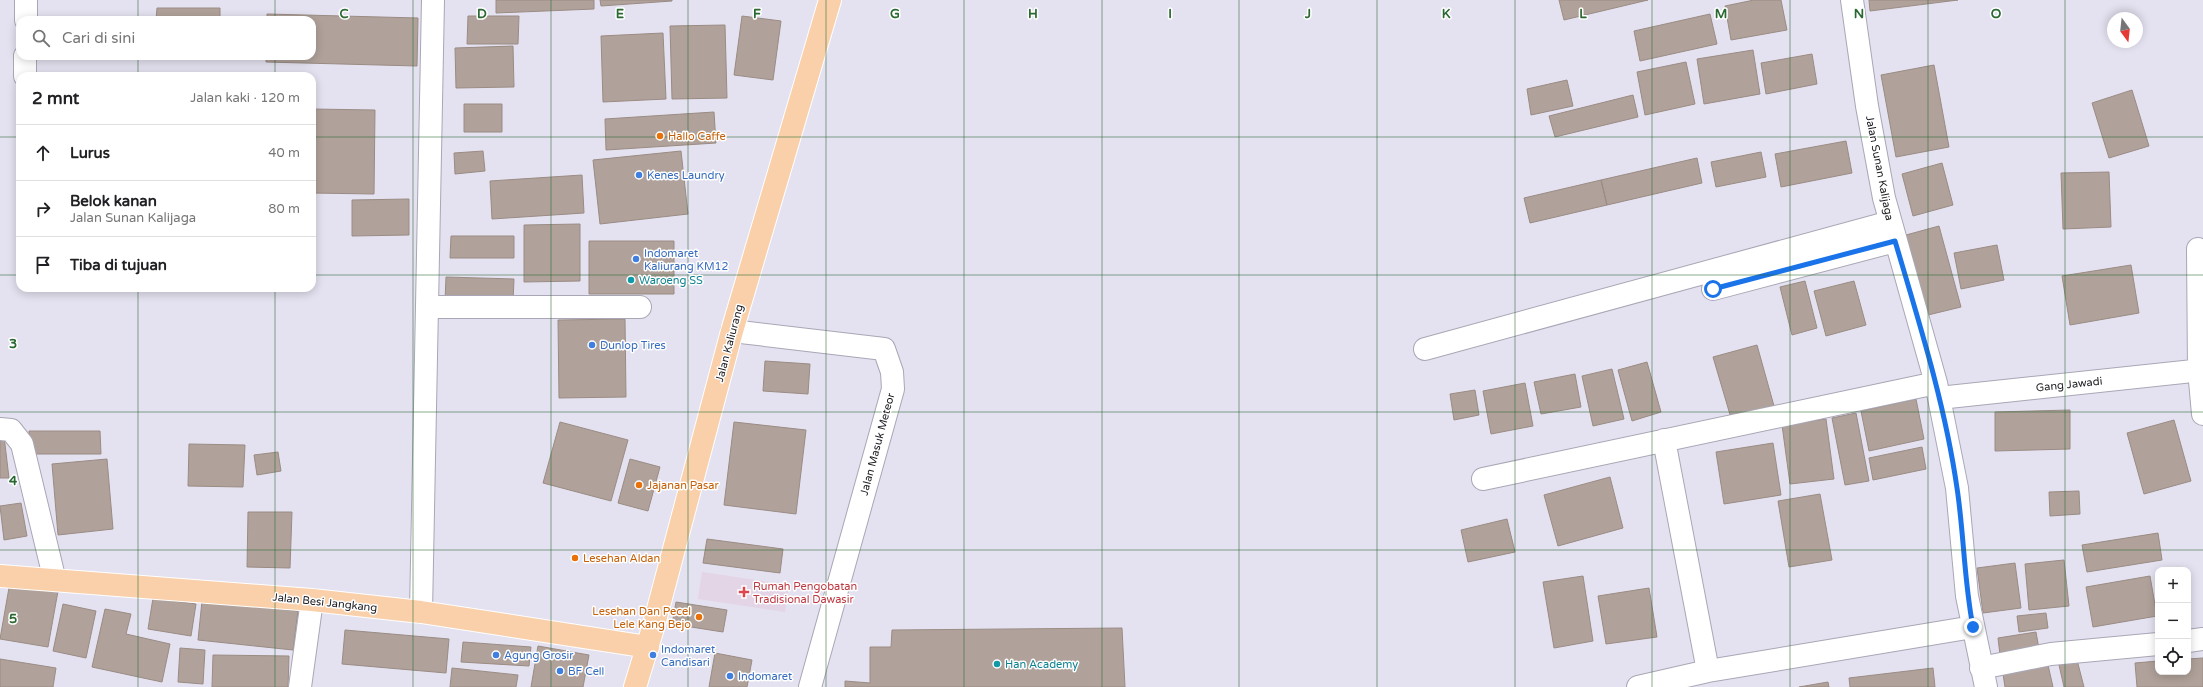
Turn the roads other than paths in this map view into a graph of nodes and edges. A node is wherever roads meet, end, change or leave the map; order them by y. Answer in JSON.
{"nodes":[{"id":1,"x":26,"y":0,"type":"edge"},
{"id":2,"x":433,"y":0,"type":"edge"},
{"id":3,"x":830,"y":0,"type":"edge"},
{"id":4,"x":1852,"y":0,"type":"edge"},
{"id":5,"x":26,"y":16,"type":"edge"},
{"id":6,"x":25,"y":60,"type":"edge"},
{"id":7,"x":25,"y":72,"type":"edge"},
{"id":8,"x":1892,"y":231,"type":"junction"},
{"id":9,"x":2198,"y":248,"type":"dead end"},
{"id":10,"x":1713,"y":289,"type":"dead end"},
{"id":11,"x":428,"y":307,"type":"junction"},
{"id":12,"x":640,"y":307,"type":"dead end"},
{"id":13,"x":732,"y":331,"type":"junction"},
{"id":14,"x":1425,"y":349,"type":"dead end"},
{"id":15,"x":2201,"y":370,"type":"edge"},
{"id":16,"x":1937,"y":391,"type":"junction"},
{"id":17,"x":2203,"y":414,"type":"edge"},
{"id":18,"x":0,"y":430,"type":"edge"},
{"id":19,"x":1664,"y":440,"type":"junction"},
{"id":20,"x":1483,"y":479,"type":"dead end"},
{"id":21,"x":0,"y":576,"type":"edge"},
{"id":22,"x":55,"y":581,"type":"junction"},
{"id":23,"x":312,"y":600,"type":"junction"},
{"id":24,"x":420,"y":612,"type":"junction"},
{"id":25,"x":1973,"y":627,"type":"junction"},
{"id":26,"x":2203,"y":639,"type":"edge"},
{"id":27,"x":2191,"y":641,"type":"edge"},
{"id":28,"x":2155,"y":644,"type":"edge"},
{"id":29,"x":648,"y":647,"type":"junction"},
{"id":30,"x":1708,"y":671,"type":"junction"},
{"id":31,"x":1984,"y":678,"type":"edge"},
{"id":32,"x":300,"y":687,"type":"edge"},
{"id":33,"x":635,"y":687,"type":"edge"},
{"id":34,"x":810,"y":687,"type":"edge"},
{"id":35,"x":1638,"y":687,"type":"edge"}],
"edges":[{"from":1,"to":5,"type":"street"},
{"from":2,"to":11,"type":"street"},
{"from":3,"to":13,"type":"main road","name":"Jalan Kaliurang"},
{"from":4,"to":8,"type":"street","name":"Jalan Sunan Kalijaga"},
{"from":6,"to":7,"type":"street"},
{"from":8,"to":10,"type":"street"},
{"from":8,"to":14,"type":"street"},
{"from":8,"to":16,"type":"street","name":"Jalan Sunan Kalijaga"},
{"from":9,"to":15,"type":"street"},
{"from":11,"to":12,"type":"street"},
{"from":11,"to":24,"type":"street"},
{"from":13,"to":29,"type":"main road","name":"Jalan Kaliurang"},
{"from":13,"to":34,"type":"street","name":"Jalan Masuk Meteor"},
{"from":15,"to":16,"type":"street","name":"Gang Jawadi"},
{"from":15,"to":17,"type":"street"},
{"from":16,"to":19,"type":"street","name":"Gang Jawadi"},
{"from":16,"to":25,"type":"street","name":"Jalan Sunan Kalijaga"},
{"from":18,"to":22,"type":"street"},
{"from":19,"to":20,"type":"street","name":"Gang Jawadi"},
{"from":19,"to":30,"type":"street"},
{"from":21,"to":22,"type":"main road","name":"Jalan Besi Jangkang"},
{"from":22,"to":23,"type":"main road","name":"Jalan Besi Jangkang"},
{"from":23,"to":24,"type":"main road","name":"Jalan Besi Jangkang"},
{"from":23,"to":32,"type":"street"},
{"from":24,"to":29,"type":"main road","name":"Jalan Besi Jangkang"},
{"from":25,"to":30,"type":"street"},
{"from":25,"to":31,"type":"street","name":"Jalan Sunan Kalijaga"},
{"from":26,"to":27,"type":"street"},
{"from":28,"to":31,"type":"street"},
{"from":29,"to":33,"type":"main road","name":"Jalan Kaliurang"},
{"from":30,"to":35,"type":"street"}]}
